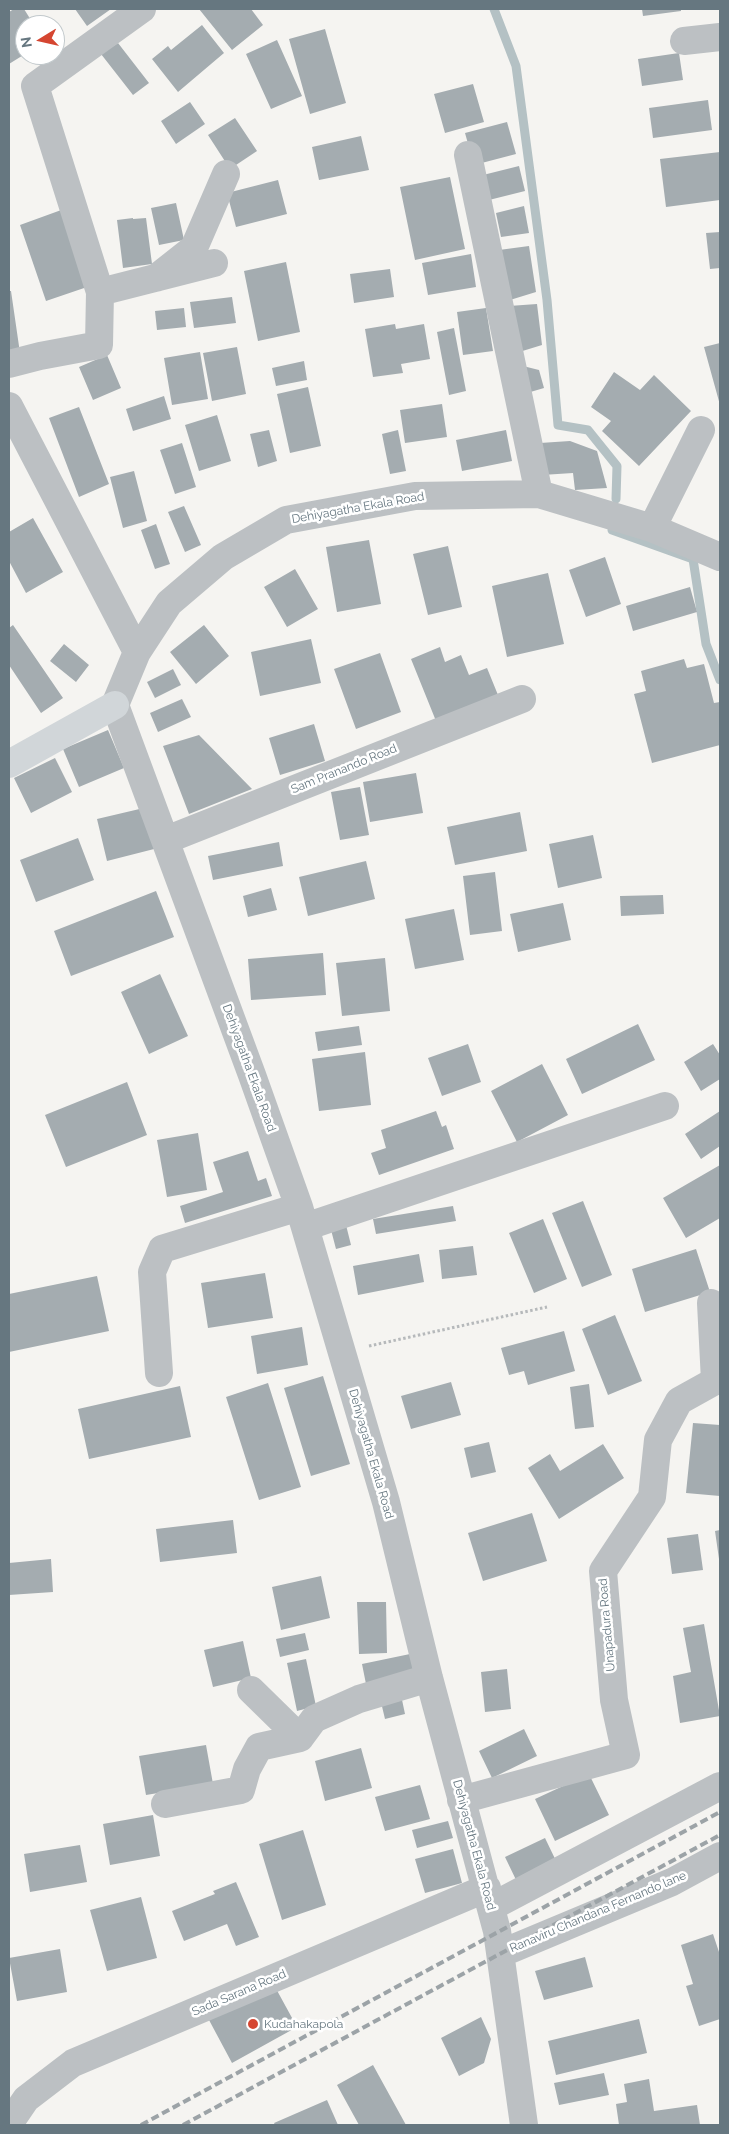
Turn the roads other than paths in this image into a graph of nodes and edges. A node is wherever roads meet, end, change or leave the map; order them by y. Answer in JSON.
{"nodes":[{"id":1,"x":142,"y":9,"type":"edge"},
{"id":2,"x":720,"y":37,"type":"edge"},
{"id":3,"x":684,"y":41,"type":"dead end"},
{"id":4,"x":468,"y":155,"type":"dead end"},
{"id":5,"x":226,"y":174,"type":"dead end"},
{"id":6,"x":214,"y":263,"type":"dead end"},
{"id":7,"x":156,"y":278,"type":"junction"},
{"id":8,"x":100,"y":292,"type":"junction"},
{"id":9,"x":9,"y":364,"type":"edge"},
{"id":10,"x":9,"y":406,"type":"edge"},
{"id":11,"x":701,"y":430,"type":"dead end"},
{"id":12,"x":539,"y":494,"type":"junction"},
{"id":13,"x":652,"y":528,"type":"junction"},
{"id":14,"x":720,"y":557,"type":"edge"},
{"id":15,"x":137,"y":652,"type":"junction"},
{"id":16,"x":522,"y":698,"type":"dead end"},
{"id":17,"x":115,"y":705,"type":"junction"},
{"id":18,"x":9,"y":764,"type":"edge"},
{"id":19,"x":166,"y":840,"type":"junction"},
{"id":20,"x":665,"y":1106,"type":"dead end"},
{"id":21,"x":302,"y":1217,"type":"junction"},
{"id":22,"x":711,"y":1303,"type":"dead end"},
{"id":23,"x":159,"y":1373,"type":"dead end"},
{"id":24,"x":428,"y":1678,"type":"junction"},
{"id":25,"x":251,"y":1690,"type":"dead end"},
{"id":26,"x":300,"y":1738,"type":"junction"},
{"id":27,"x":720,"y":1786,"type":"edge"},
{"id":28,"x":461,"y":1800,"type":"junction"},
{"id":29,"x":165,"y":1804,"type":"dead end"},
{"id":30,"x":720,"y":1856,"type":"edge"},
{"id":31,"x":489,"y":1898,"type":"junction"},
{"id":32,"x":502,"y":1953,"type":"junction"},
{"id":33,"x":9,"y":2124,"type":"edge"},
{"id":34,"x":524,"y":2125,"type":"edge"}],
"edges":[{"from":1,"to":8,"type":"street"},
{"from":2,"to":3,"type":"street"},
{"from":4,"to":12,"type":"street"},
{"from":5,"to":7,"type":"street"},
{"from":6,"to":7,"type":"street"},
{"from":7,"to":8,"type":"street"},
{"from":8,"to":9,"type":"street"},
{"from":10,"to":15,"type":"street"},
{"from":11,"to":13,"type":"street"},
{"from":12,"to":13,"type":"street","name":"Dehiyagatha Ekala Road"},
{"from":12,"to":15,"type":"street","name":"Dehiyagatha Ekala Road"},
{"from":13,"to":14,"type":"street","name":"Dehiyagatha Ekala Road"},
{"from":15,"to":17,"type":"street","name":"Dehiyagatha Ekala Road"},
{"from":16,"to":19,"type":"street","name":"Sam Pranando Road"},
{"from":17,"to":18,"type":"street"},
{"from":17,"to":19,"type":"street","name":"Dehiyagatha Ekala Road"},
{"from":19,"to":21,"type":"street","name":"Dehiyagatha Ekala Road"},
{"from":20,"to":21,"type":"street"},
{"from":21,"to":23,"type":"street"},
{"from":21,"to":24,"type":"street","name":"Dehiyagatha Ekala Road"},
{"from":22,"to":28,"type":"street","name":"Unapadura Road"},
{"from":24,"to":26,"type":"street"},
{"from":24,"to":28,"type":"street","name":"Dehiyagatha Ekala Road"},
{"from":25,"to":26,"type":"street"},
{"from":26,"to":29,"type":"street"},
{"from":27,"to":31,"type":"street","name":"Sada Sarana Road"},
{"from":28,"to":31,"type":"street","name":"Dehiyagatha Ekala Road"},
{"from":30,"to":32,"type":"street","name":"Ranaviru Chandana Fernando lane"},
{"from":31,"to":32,"type":"street","name":"Dehiyagatha Ekala Road"},
{"from":31,"to":33,"type":"street","name":"Sada Sarana Road"},
{"from":32,"to":34,"type":"street","name":"Dehiyagatha Ekala Road"}]}
